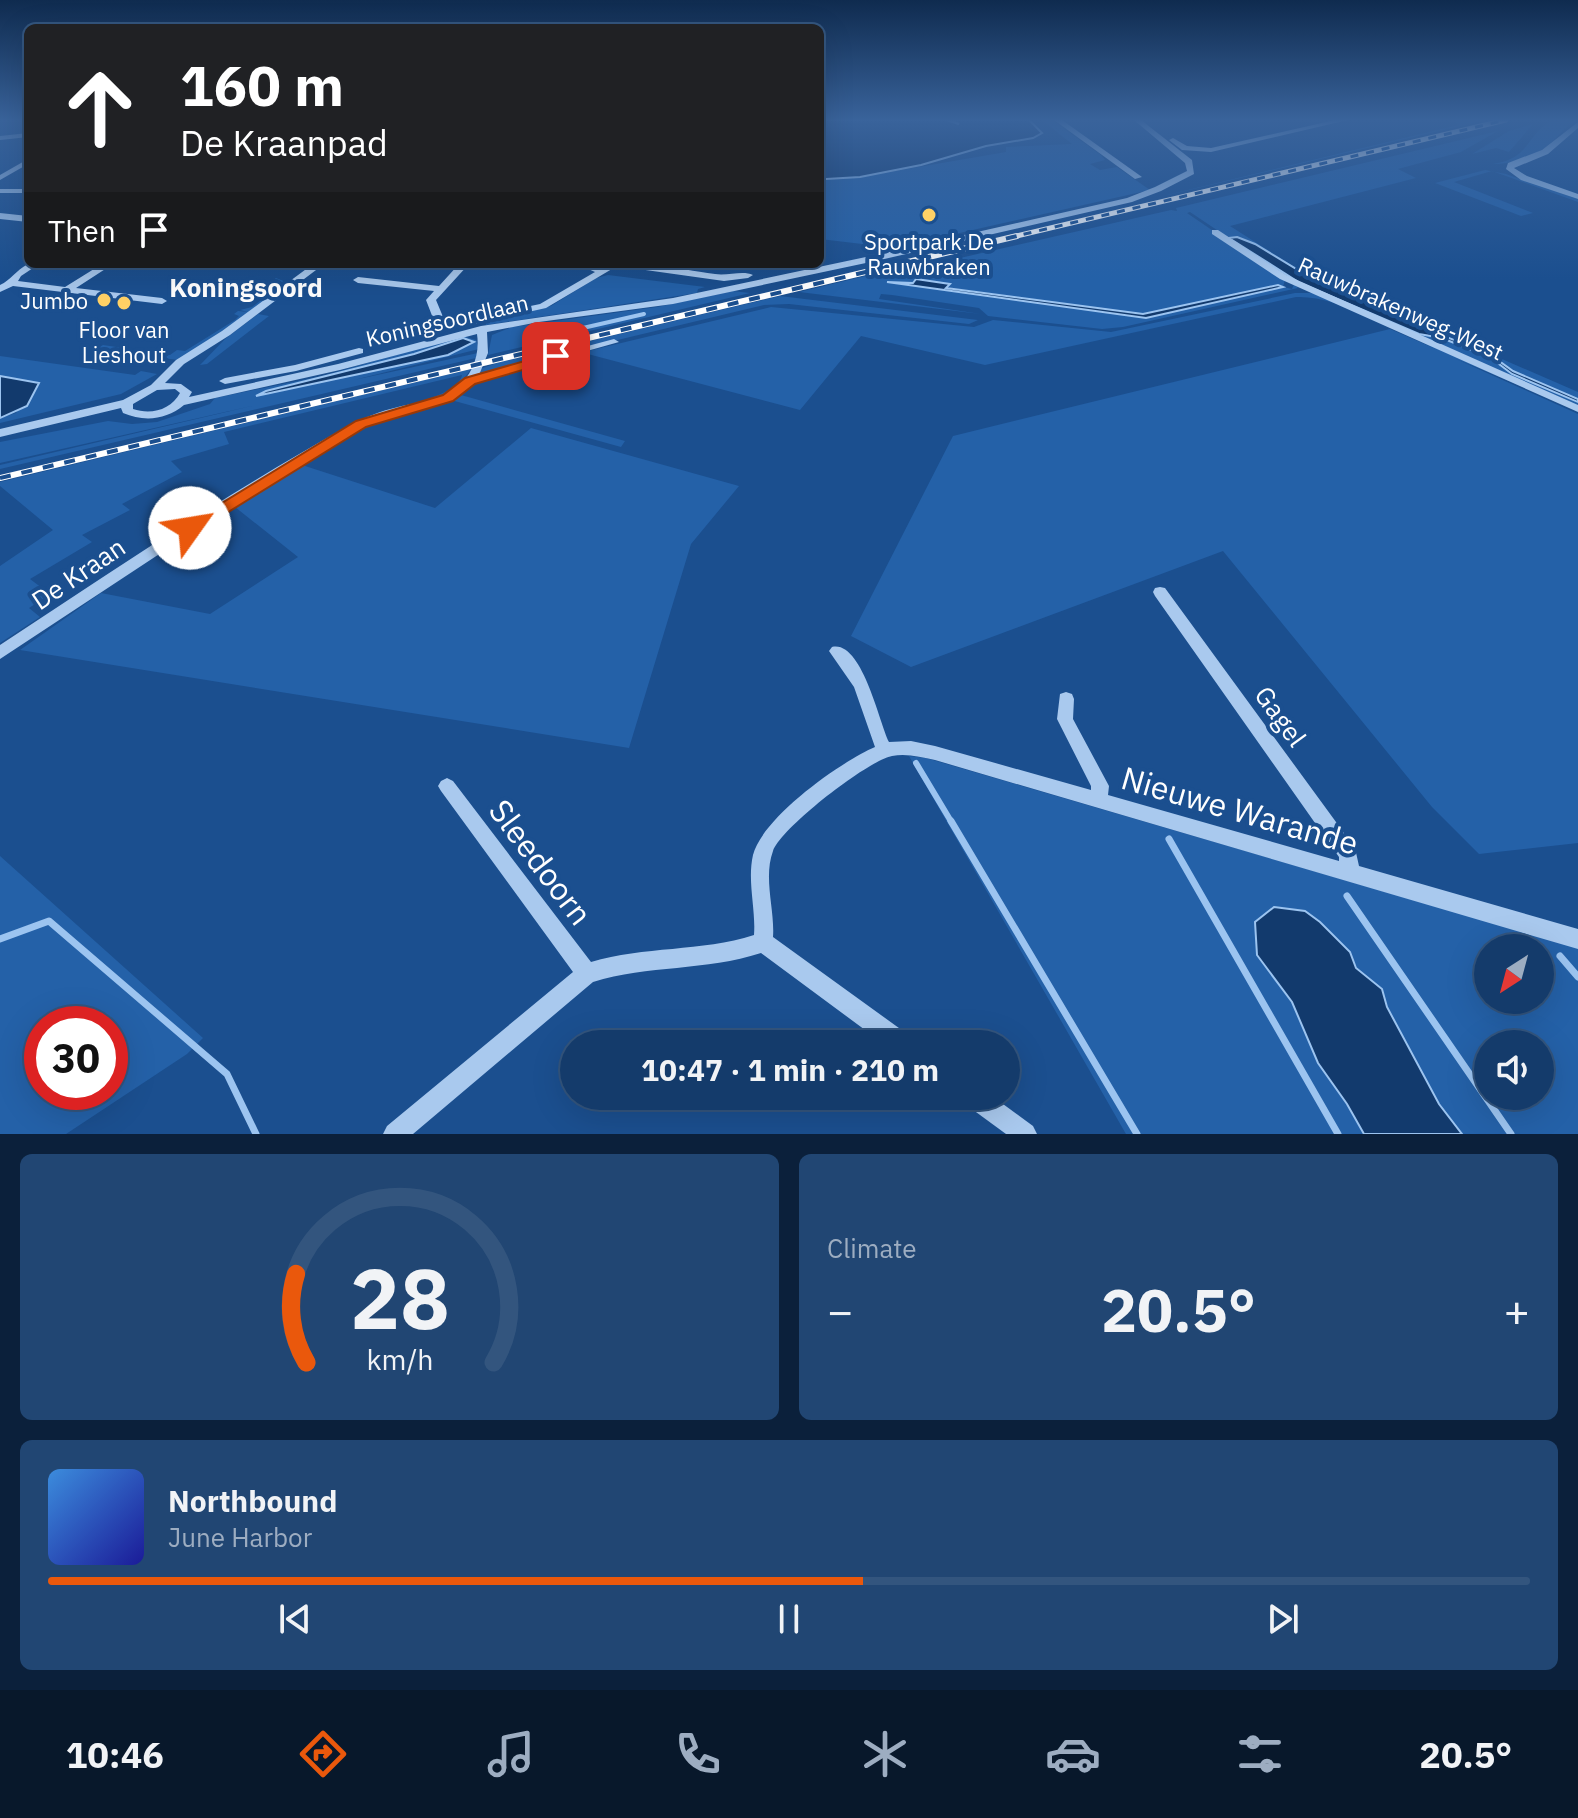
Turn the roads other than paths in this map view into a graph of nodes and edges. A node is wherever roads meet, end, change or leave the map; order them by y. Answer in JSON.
{"nodes":[{"id":1,"x":1132,"y":173,"type":"edge"},
{"id":2,"x":1187,"y":173,"type":"edge"},
{"id":3,"x":1516,"y":173,"type":"edge"},
{"id":4,"x":1138,"y":177,"type":"dead end"},
{"id":5,"x":0,"y":191,"type":"edge"},
{"id":6,"x":24,"y":191,"type":"edge"},
{"id":7,"x":1578,"y":197,"type":"edge"},
{"id":8,"x":0,"y":216,"type":"edge"},
{"id":9,"x":24,"y":219,"type":"edge"},
{"id":10,"x":1215,"y":232,"type":"dead end"},
{"id":11,"x":27,"y":268,"type":"edge"},
{"id":12,"x":102,"y":268,"type":"edge"},
{"id":13,"x":313,"y":268,"type":"edge"},
{"id":14,"x":460,"y":268,"type":"edge"},
{"id":15,"x":593,"y":268,"type":"edge"},
{"id":16,"x":608,"y":268,"type":"edge"},
{"id":17,"x":648,"y":268,"type":"edge"},
{"id":18,"x":775,"y":268,"type":"edge"},
{"id":19,"x":602,"y":271,"type":"junction"},
{"id":20,"x":358,"y":280,"type":"dead end"},
{"id":21,"x":12,"y":283,"type":"junction"},
{"id":22,"x":0,"y":289,"type":"edge"},
{"id":23,"x":68,"y":289,"type":"junction"},
{"id":24,"x":441,"y":289,"type":"junction"},
{"id":25,"x":162,"y":301,"type":"dead end"},
{"id":26,"x":442,"y":328,"type":"junction"},
{"id":27,"x":481,"y":329,"type":"junction"},
{"id":28,"x":614,"y":342,"type":"dead end"},
{"id":29,"x":195,"y":354,"type":"junction"},
{"id":30,"x":470,"y":381,"type":"junction"},
{"id":31,"x":172,"y":385,"type":"junction"},
{"id":32,"x":230,"y":385,"type":"junction"},
{"id":33,"x":155,"y":387,"type":"junction"},
{"id":34,"x":184,"y":397,"type":"junction"},
{"id":35,"x":127,"y":407,"type":"junction"},
{"id":36,"x":1578,"y":409,"type":"edge"},
{"id":37,"x":0,"y":433,"type":"edge"},
{"id":38,"x":1160,"y":592,"type":"dead end"},
{"id":39,"x":837,"y":651,"type":"dead end"},
{"id":40,"x":0,"y":653,"type":"edge"},
{"id":41,"x":1066,"y":699,"type":"dead end"},
{"id":42,"x":885,"y":751,"type":"junction"},
{"id":43,"x":447,"y":786,"type":"dead end"},
{"id":44,"x":1099,"y":801,"type":"junction"},
{"id":45,"x":1350,"y":873,"type":"junction"},
{"id":46,"x":1578,"y":939,"type":"edge"},
{"id":47,"x":763,"y":942,"type":"junction"},
{"id":48,"x":587,"y":974,"type":"junction"},
{"id":49,"x":883,"y":1030,"type":"edge"},
{"id":50,"x":992,"y":1110,"type":"edge"},
{"id":51,"x":395,"y":1134,"type":"edge"},
{"id":52,"x":1025,"y":1134,"type":"edge"}],
"edges":[{"from":1,"to":4,"type":"street"},
{"from":2,"to":27,"type":"street","name":"Koningsoordlaan"},
{"from":3,"to":7,"type":"street"},
{"from":5,"to":6,"type":"street"},
{"from":8,"to":9,"type":"street"},
{"from":10,"to":36,"type":"street","name":"Rauwbrakenweg-West"},
{"from":11,"to":21,"type":"street"},
{"from":12,"to":23,"type":"street"},
{"from":13,"to":29,"type":"street"},
{"from":14,"to":24,"type":"street"},
{"from":15,"to":19,"type":"street"},
{"from":16,"to":19,"type":"street"},
{"from":17,"to":18,"type":"street"},
{"from":19,"to":26,"type":"street"},
{"from":20,"to":24,"type":"street"},
{"from":21,"to":22,"type":"street"},
{"from":21,"to":23,"type":"street"},
{"from":23,"to":25,"type":"street"},
{"from":24,"to":26,"type":"street"},
{"from":26,"to":32,"type":"street"},
{"from":27,"to":30,"type":"street"},
{"from":27,"to":32,"type":"street","name":"Koningsoordlaan"},
{"from":28,"to":30,"type":"street","name":"De Kraan"},
{"from":29,"to":31,"type":"street"},
{"from":29,"to":33,"type":"street"},
{"from":30,"to":40,"type":"street","name":"De Kraan"},
{"from":31,"to":33,"type":"street"},
{"from":31,"to":34,"type":"street"},
{"from":32,"to":34,"type":"street","name":"Koningsoordlaan"},
{"from":33,"to":35,"type":"street"},
{"from":34,"to":35,"type":"street","name":"Koningsoordlaan"},
{"from":35,"to":37,"type":"street"},
{"from":38,"to":45,"type":"street","name":"Gagel"},
{"from":39,"to":42,"type":"street"},
{"from":41,"to":44,"type":"street"},
{"from":42,"to":44,"type":"street","name":"Nieuwe Warande"},
{"from":42,"to":47,"type":"street","name":"Nieuwe Warande"},
{"from":43,"to":48,"type":"street","name":"Sleedoorn"},
{"from":44,"to":45,"type":"street","name":"Nieuwe Warande"},
{"from":45,"to":46,"type":"street","name":"Nieuwe Warande"},
{"from":47,"to":48,"type":"street"},
{"from":47,"to":49,"type":"street"},
{"from":48,"to":51,"type":"street"},
{"from":50,"to":52,"type":"street"}]}
